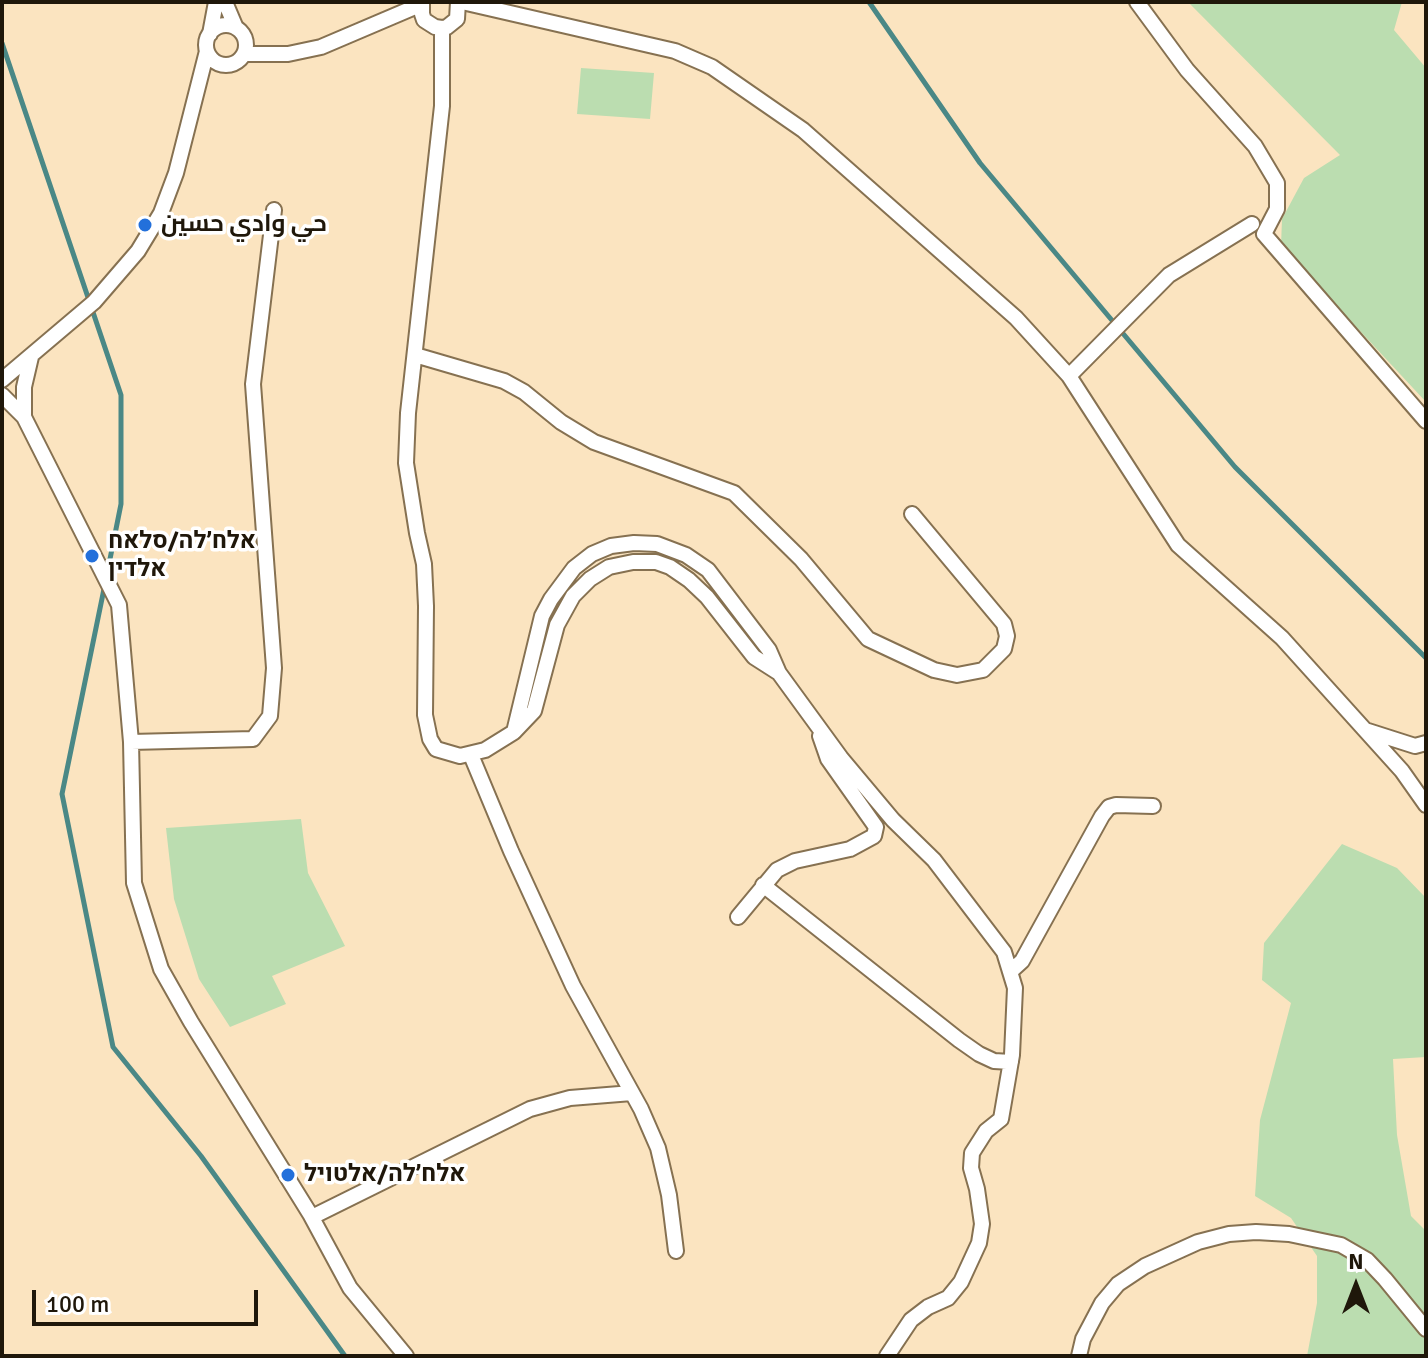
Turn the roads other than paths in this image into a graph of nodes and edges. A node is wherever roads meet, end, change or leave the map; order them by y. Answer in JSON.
{"nodes":[{"id":1,"x":216,"y":2,"type":"edge"},
{"id":2,"x":225,"y":2,"type":"edge"},
{"id":3,"x":460,"y":2,"type":"edge"},
{"id":4,"x":1137,"y":2,"type":"edge"},
{"id":5,"x":422,"y":3,"type":"edge"},
{"id":6,"x":236,"y":28,"type":"junction"},
{"id":7,"x":442,"y":28,"type":"junction"},
{"id":8,"x":210,"y":34,"type":"junction"},
{"id":9,"x":207,"y":51,"type":"junction"},
{"id":10,"x":244,"y":54,"type":"junction"},
{"id":11,"x":224,"y":65,"type":"junction"},
{"id":12,"x":200,"y":84,"type":"junction"},
{"id":13,"x":274,"y":210,"type":"dead end"},
{"id":14,"x":1252,"y":224,"type":"dead end"},
{"id":15,"x":415,"y":355,"type":"junction"},
{"id":16,"x":31,"y":357,"type":"junction"},
{"id":17,"x":6,"y":374,"type":"edge"},
{"id":18,"x":1069,"y":376,"type":"junction"},
{"id":19,"x":2,"y":395,"type":"edge"},
{"id":20,"x":2,"y":410,"type":"edge"},
{"id":21,"x":24,"y":417,"type":"junction"},
{"id":22,"x":1426,"y":421,"type":"edge"},
{"id":23,"x":912,"y":514,"type":"dead end"},
{"id":24,"x":816,"y":724,"type":"junction"},
{"id":25,"x":1365,"y":730,"type":"junction"},
{"id":26,"x":131,"y":742,"type":"junction"},
{"id":27,"x":1426,"y":743,"type":"edge"},
{"id":28,"x":471,"y":755,"type":"junction"},
{"id":29,"x":1426,"y":805,"type":"edge"},
{"id":30,"x":1153,"y":806,"type":"dead end"},
{"id":31,"x":763,"y":885,"type":"junction"},
{"id":32,"x":738,"y":917,"type":"dead end"},
{"id":33,"x":1011,"y":971,"type":"junction"},
{"id":34,"x":1011,"y":1062,"type":"junction"},
{"id":35,"x":632,"y":1093,"type":"junction"},
{"id":36,"x":312,"y":1217,"type":"junction"},
{"id":37,"x":676,"y":1251,"type":"dead end"},
{"id":38,"x":1426,"y":1329,"type":"edge"},
{"id":39,"x":406,"y":1356,"type":"edge"},
{"id":40,"x":887,"y":1356,"type":"edge"},
{"id":41,"x":1079,"y":1356,"type":"edge"}],
"edges":[{"from":1,"to":8,"type":"street"},
{"from":2,"to":6,"type":"street"},
{"from":3,"to":7,"type":"street"},
{"from":3,"to":18,"type":"street"},
{"from":4,"to":22,"type":"street"},
{"from":5,"to":7,"type":"street"},
{"from":5,"to":10,"type":"street"},
{"from":6,"to":8,"type":"street"},
{"from":6,"to":10,"type":"street"},
{"from":7,"to":15,"type":"street"},
{"from":8,"to":9,"type":"street"},
{"from":9,"to":11,"type":"street"},
{"from":9,"to":12,"type":"street"},
{"from":10,"to":11,"type":"street"},
{"from":11,"to":12,"type":"street"},
{"from":12,"to":16,"type":"street"},
{"from":13,"to":26,"type":"street"},
{"from":14,"to":18,"type":"street"},
{"from":15,"to":23,"type":"street"},
{"from":15,"to":28,"type":"street"},
{"from":16,"to":17,"type":"street"},
{"from":16,"to":21,"type":"street"},
{"from":18,"to":25,"type":"street"},
{"from":19,"to":21,"type":"street"},
{"from":20,"to":21,"type":"street"},
{"from":21,"to":26,"type":"street"},
{"from":24,"to":28,"type":"street"},
{"from":24,"to":31,"type":"street"},
{"from":24,"to":33,"type":"street"},
{"from":25,"to":27,"type":"street"},
{"from":25,"to":29,"type":"street"},
{"from":26,"to":36,"type":"street"},
{"from":28,"to":35,"type":"street"},
{"from":30,"to":33,"type":"street"},
{"from":31,"to":32,"type":"street"},
{"from":31,"to":34,"type":"street"},
{"from":33,"to":34,"type":"street"},
{"from":34,"to":40,"type":"street"},
{"from":35,"to":36,"type":"street"},
{"from":35,"to":37,"type":"street"},
{"from":36,"to":39,"type":"street"},
{"from":38,"to":41,"type":"street"}]}
